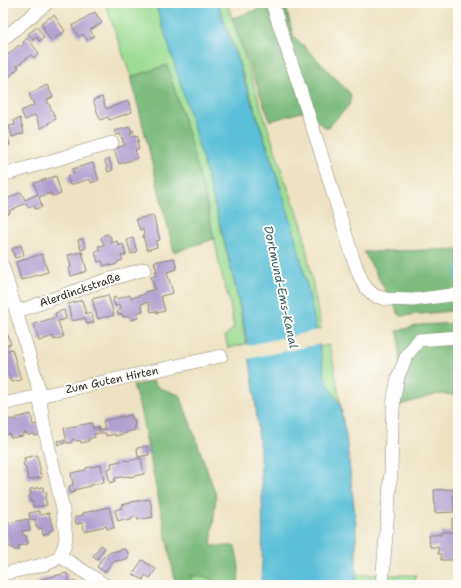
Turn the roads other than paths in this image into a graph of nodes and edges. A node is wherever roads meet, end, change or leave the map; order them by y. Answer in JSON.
{"nodes":[{"id":1,"x":47,"y":3,"type":"edge"},
{"id":2,"x":272,"y":3,"type":"edge"},
{"id":3,"x":3,"y":39,"type":"edge"},
{"id":4,"x":112,"y":143,"type":"dead end"},
{"id":5,"x":3,"y":175,"type":"edge"},
{"id":6,"x":3,"y":267,"type":"edge"},
{"id":7,"x":145,"y":269,"type":"dead end"},
{"id":8,"x":458,"y":296,"type":"edge"},
{"id":9,"x":16,"y":312,"type":"junction"},
{"id":10,"x":458,"y":337,"type":"edge"},
{"id":11,"x":221,"y":356,"type":"dead end"},
{"id":12,"x":39,"y":396,"type":"junction"},
{"id":13,"x":3,"y":404,"type":"edge"},
{"id":14,"x":60,"y":556,"type":"junction"},
{"id":15,"x":3,"y":574,"type":"edge"},
{"id":16,"x":104,"y":585,"type":"edge"},
{"id":17,"x":382,"y":585,"type":"edge"}],
"edges":[{"from":1,"to":3,"type":"street"},
{"from":2,"to":8,"type":"street"},
{"from":4,"to":5,"type":"street"},
{"from":6,"to":9,"type":"street"},
{"from":7,"to":9,"type":"street","name":"Alerdinckstraße"},
{"from":9,"to":12,"type":"street"},
{"from":10,"to":17,"type":"street"},
{"from":11,"to":12,"type":"street","name":"Zum Guten Hirten"},
{"from":12,"to":13,"type":"street","name":"Zum Guten Hirten"},
{"from":12,"to":14,"type":"street"},
{"from":14,"to":15,"type":"street"},
{"from":14,"to":16,"type":"street"}]}
